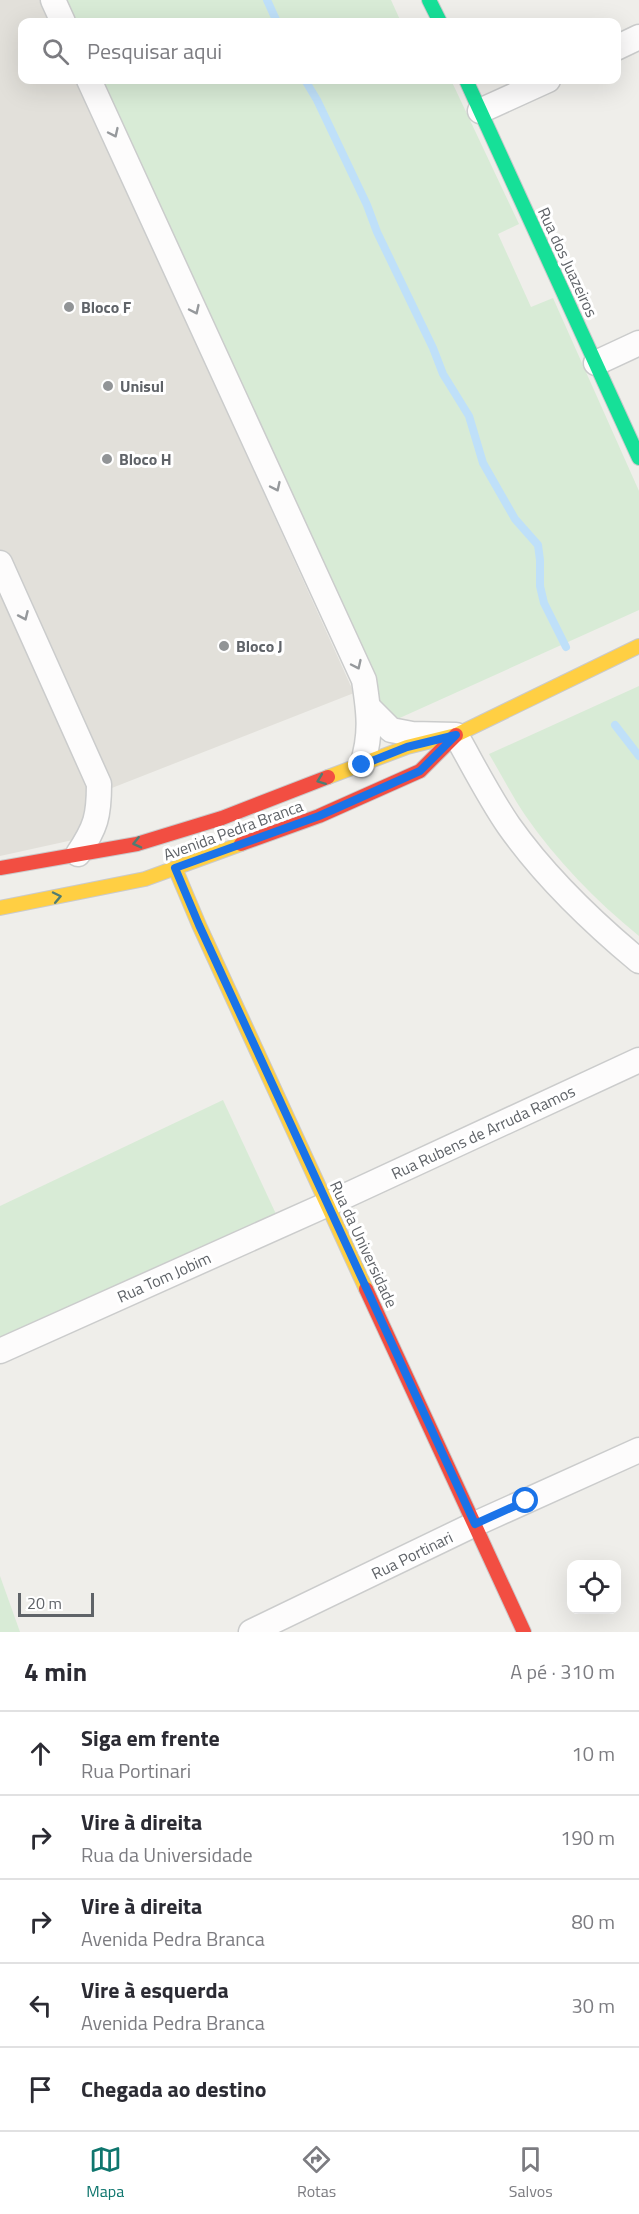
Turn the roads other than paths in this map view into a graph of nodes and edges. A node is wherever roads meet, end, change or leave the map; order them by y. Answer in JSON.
{"nodes":[{"id":1,"x":53,"y":0,"type":"edge"},
{"id":2,"x":429,"y":0,"type":"edge"},
{"id":3,"x":61,"y":18,"type":"edge"},
{"id":4,"x":438,"y":18,"type":"edge"},
{"id":5,"x":639,"y":37,"type":"edge"},
{"id":6,"x":621,"y":46,"type":"edge"},
{"id":7,"x":91,"y":84,"type":"edge"},
{"id":8,"x":468,"y":84,"type":"edge"},
{"id":9,"x":539,"y":84,"type":"edge"},
{"id":10,"x":480,"y":111,"type":"junction"},
{"id":11,"x":639,"y":344,"type":"edge"},
{"id":12,"x":596,"y":363,"type":"junction"},
{"id":13,"x":639,"y":458,"type":"edge"},
{"id":14,"x":0,"y":562,"type":"edge"},
{"id":15,"x":639,"y":646,"type":"edge"},
{"id":16,"x":369,"y":708,"type":"junction"},
{"id":17,"x":456,"y":735,"type":"junction"},
{"id":18,"x":362,"y":765,"type":"junction"},
{"id":19,"x":78,"y":854,"type":"junction"},
{"id":20,"x":0,"y":868,"type":"edge"},
{"id":21,"x":175,"y":868,"type":"junction"},
{"id":22,"x":0,"y":908,"type":"edge"},
{"id":23,"x":639,"y":961,"type":"edge"},
{"id":24,"x":639,"y":1060,"type":"edge"},
{"id":25,"x":328,"y":1204,"type":"junction"},
{"id":26,"x":0,"y":1351,"type":"edge"},
{"id":27,"x":639,"y":1450,"type":"edge"},
{"id":28,"x":475,"y":1524,"type":"junction"},
{"id":29,"x":251,"y":1632,"type":"edge"},
{"id":30,"x":524,"y":1632,"type":"edge"}],
"edges":[{"from":1,"to":3,"type":"street"},
{"from":2,"to":4,"type":"street"},
{"from":5,"to":6,"type":"street"},
{"from":7,"to":16,"type":"street","one_way":true},
{"from":8,"to":10,"type":"street","name":"Rua dos Juazeiros"},
{"from":9,"to":10,"type":"street"},
{"from":10,"to":12,"type":"street","name":"Rua dos Juazeiros"},
{"from":11,"to":12,"type":"street"},
{"from":12,"to":13,"type":"street","name":"Rua dos Juazeiros"},
{"from":14,"to":19,"type":"street","one_way":true},
{"from":15,"to":17,"type":"street","name":"Avenida Pedra Branca"},
{"from":16,"to":17,"type":"street"},
{"from":16,"to":18,"type":"street"},
{"from":17,"to":18,"type":"street","name":"Avenida Pedra Branca"},
{"from":17,"to":21,"type":"street","name":"Avenida Pedra Branca"},
{"from":17,"to":23,"type":"street"},
{"from":18,"to":19,"type":"street","name":"Avenida Pedra Branca","one_way":true},
{"from":19,"to":20,"type":"street","name":"Avenida Pedra Branca"},
{"from":22,"to":21,"type":"street","name":"Avenida Pedra Branca","one_way":true},
{"from":21,"to":25,"type":"street","name":"Rua da Universidade"},
{"from":24,"to":25,"type":"street","name":"Rua Rubens de Arruda Ramos"},
{"from":25,"to":26,"type":"street","name":"Rua Tom Jobim"},
{"from":25,"to":28,"type":"street","name":"Rua da Universidade"},
{"from":27,"to":28,"type":"street","name":"Rua Portinari"},
{"from":28,"to":29,"type":"street","name":"Rua Portinari"},
{"from":28,"to":30,"type":"street","name":"Rua da Universidade"}]}
